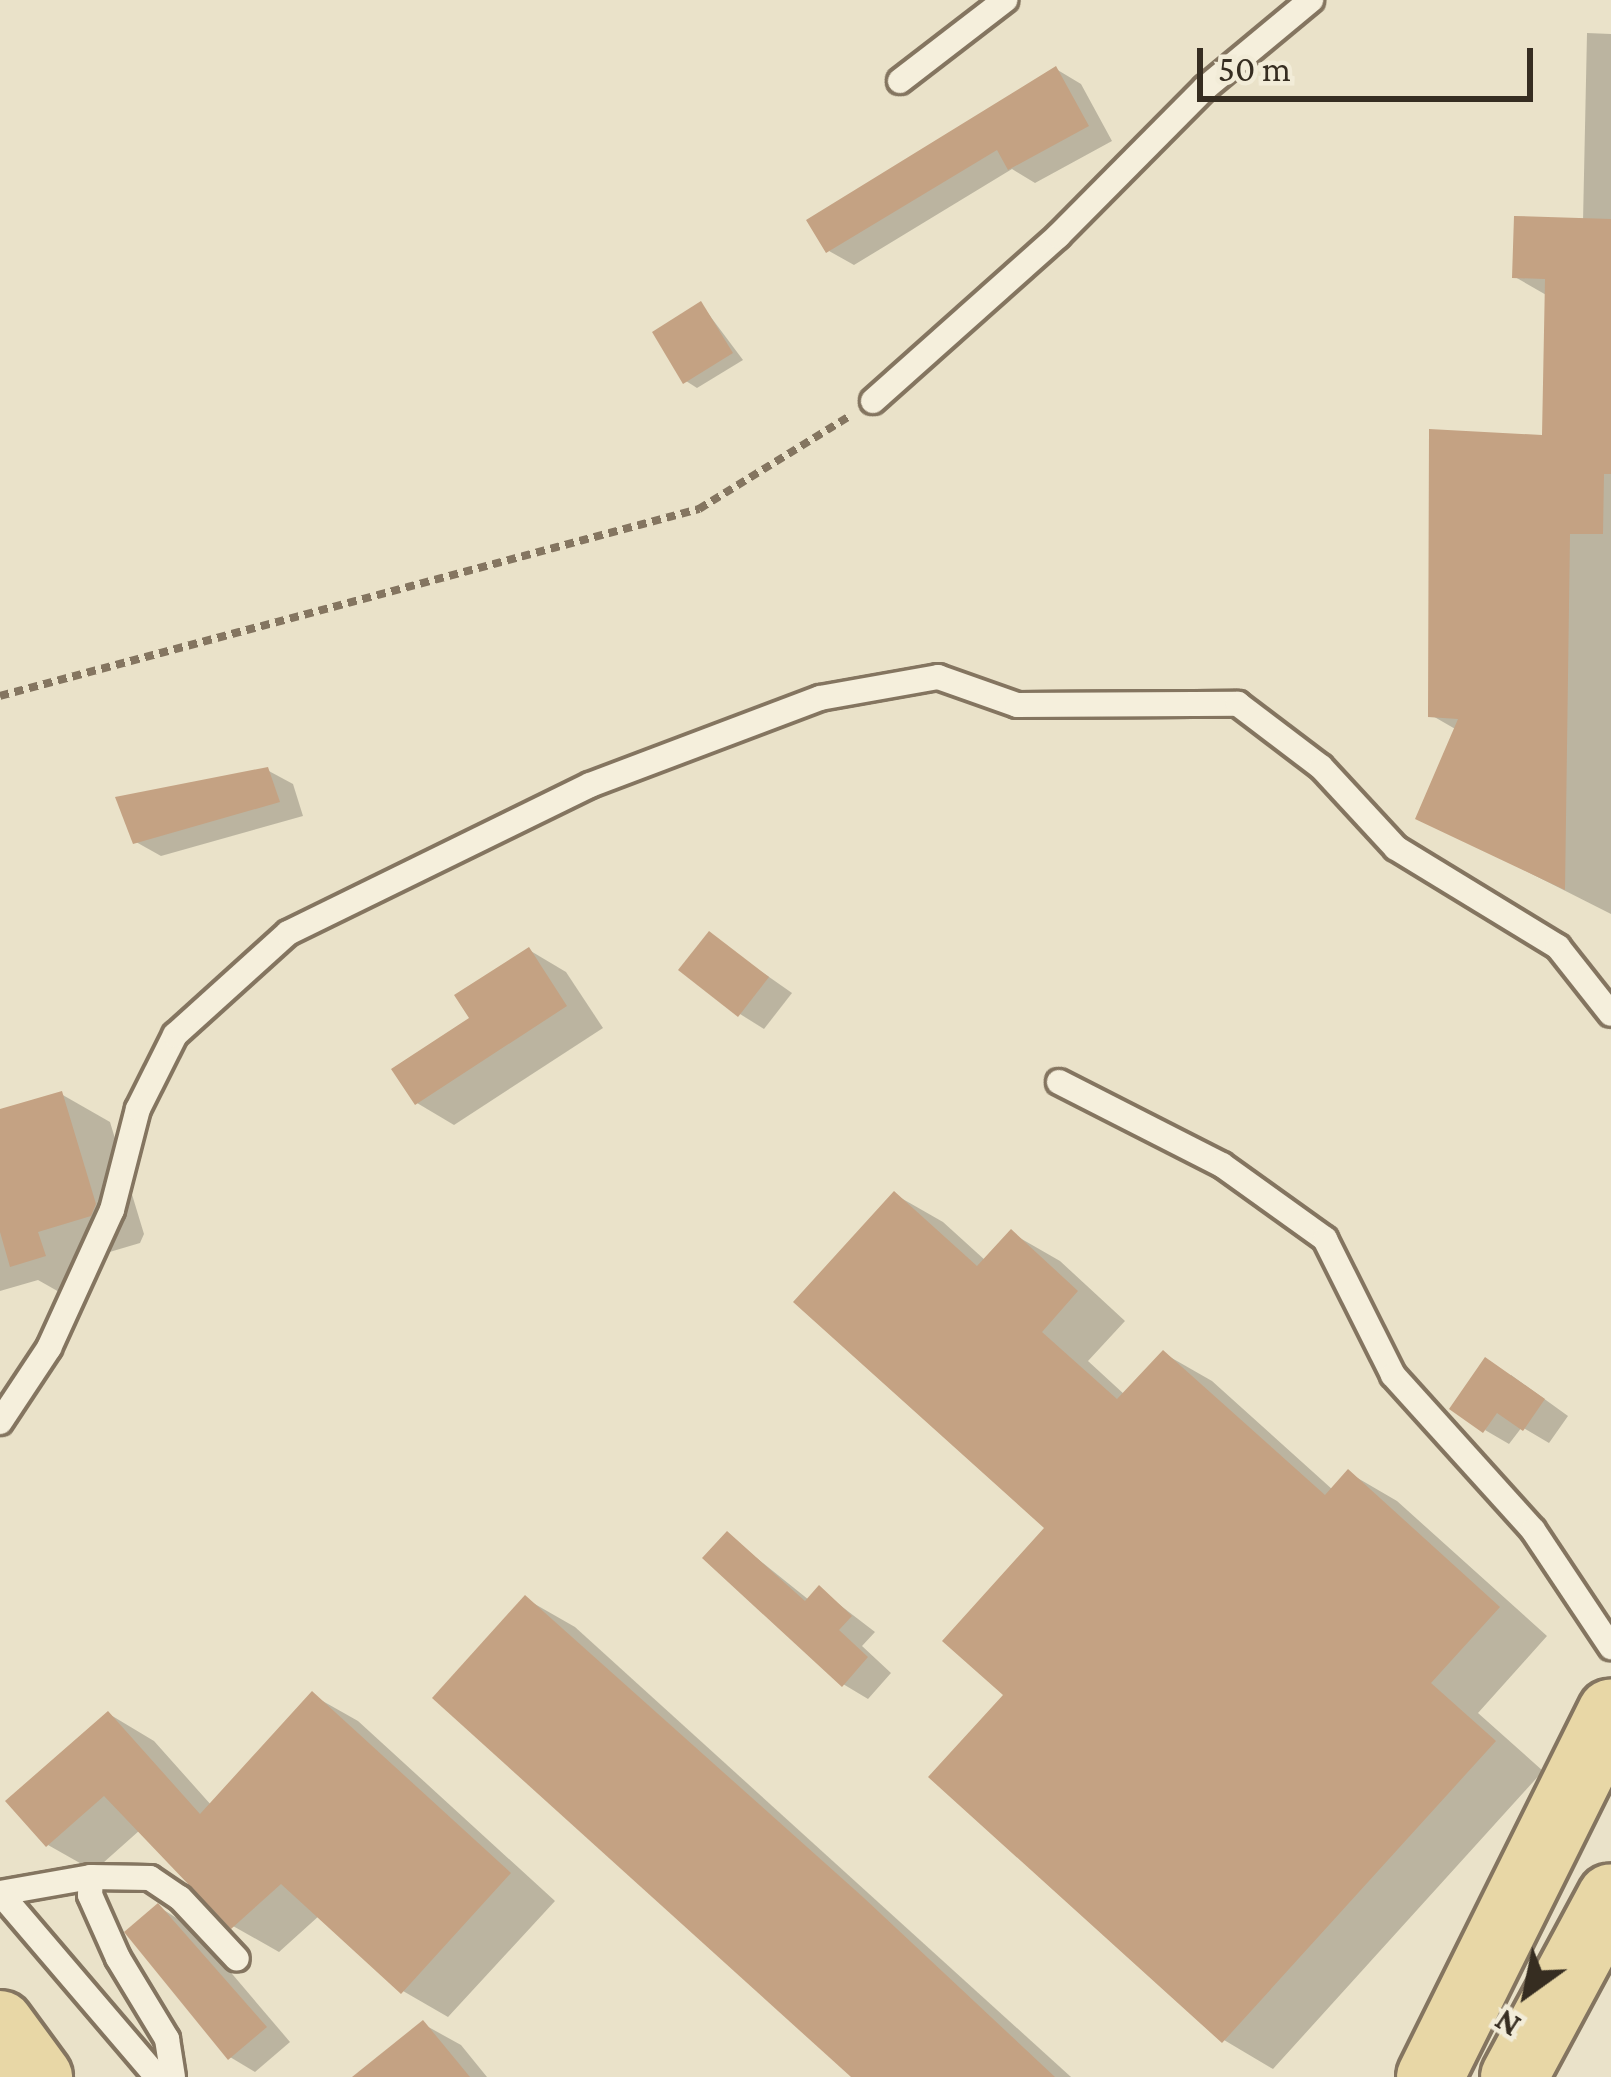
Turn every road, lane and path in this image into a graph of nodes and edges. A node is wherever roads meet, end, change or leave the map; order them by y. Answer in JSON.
{"nodes":[{"id":1,"x":1005,"y":0,"type":"edge"},
{"id":2,"x":1311,"y":0,"type":"edge"},
{"id":3,"x":900,"y":81,"type":"dead end"},
{"id":4,"x":873,"y":401,"type":"joint"},
{"id":5,"x":0,"y":696,"type":"edge"},
{"id":6,"x":1611,"y":1014,"type":"edge"},
{"id":7,"x":1059,"y":1082,"type":"dead end"},
{"id":8,"x":0,"y":1422,"type":"edge"},
{"id":9,"x":1611,"y":1646,"type":"edge"},
{"id":10,"x":1611,"y":1713,"type":"edge"},
{"id":11,"x":91,"y":1877,"type":"junction"},
{"id":12,"x":1611,"y":1898,"type":"edge"},
{"id":13,"x":237,"y":1959,"type":"dead end"},
{"id":14,"x":0,"y":2024,"type":"edge"},
{"id":15,"x":1443,"y":2050,"type":"edge"},
{"id":16,"x":1518,"y":2073,"type":"edge"},
{"id":17,"x":40,"y":2077,"type":"edge"},
{"id":18,"x":157,"y":2077,"type":"edge"},
{"id":19,"x":173,"y":2077,"type":"edge"},
{"id":20,"x":1414,"y":2077,"type":"edge"}],
"edges":[{"from":1,"to":3,"type":"lane"},
{"from":2,"to":4,"type":"lane"},
{"from":4,"to":5,"type":"path"},
{"from":6,"to":8,"type":"lane"},
{"from":7,"to":9,"type":"lane"},
{"from":10,"to":15,"type":"main road"},
{"from":11,"to":13,"type":"lane"},
{"from":11,"to":18,"type":"lane"},
{"from":11,"to":19,"type":"lane"},
{"from":12,"to":16,"type":"main road"},
{"from":14,"to":17,"type":"main road"},
{"from":15,"to":20,"type":"main road"}]}
